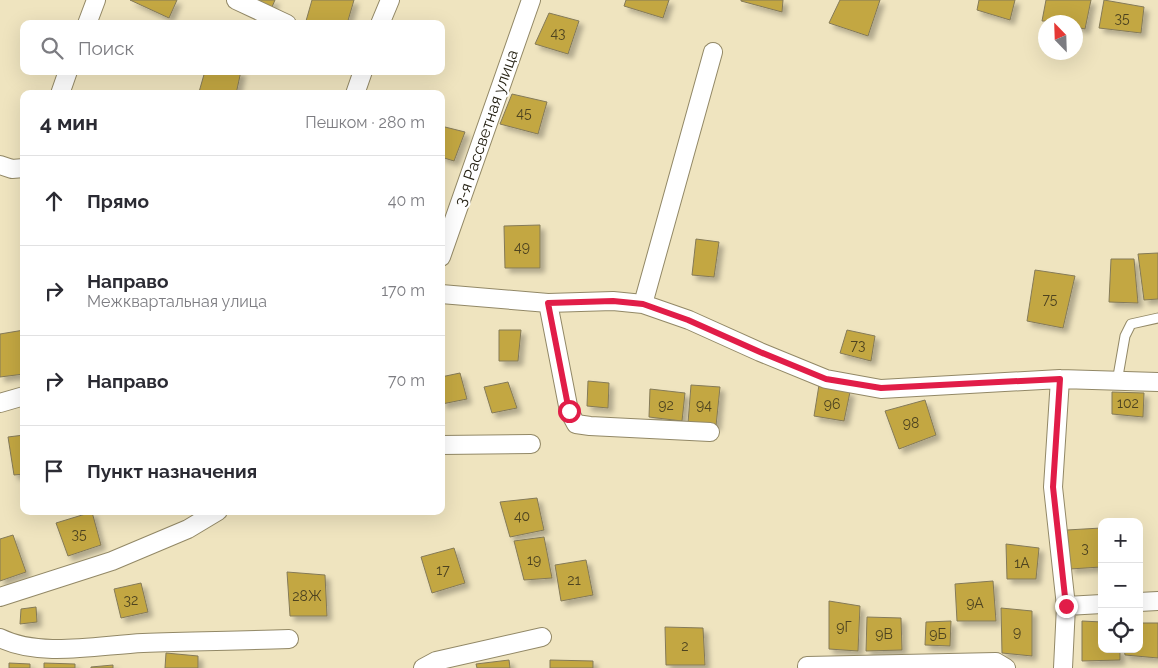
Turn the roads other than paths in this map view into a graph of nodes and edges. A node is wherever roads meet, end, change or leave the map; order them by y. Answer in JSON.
{"nodes":[{"id":1,"x":96,"y":0,"type":"edge"},
{"id":2,"x":236,"y":0,"type":"edge"},
{"id":3,"x":390,"y":0,"type":"edge"},
{"id":4,"x":531,"y":0,"type":"edge"},
{"id":5,"x":88,"y":20,"type":"edge"},
{"id":6,"x":278,"y":20,"type":"edge"},
{"id":7,"x":382,"y":20,"type":"edge"},
{"id":8,"x":713,"y":52,"type":"dead end"},
{"id":9,"x":67,"y":75,"type":"edge"},
{"id":10,"x":362,"y":75,"type":"edge"},
{"id":11,"x":61,"y":90,"type":"edge"},
{"id":12,"x":356,"y":90,"type":"edge"},
{"id":13,"x":0,"y":165,"type":"edge"},
{"id":14,"x":20,"y":168,"type":"edge"},
{"id":15,"x":445,"y":246,"type":"edge"},
{"id":16,"x":445,"y":294,"type":"edge"},
{"id":17,"x":548,"y":303,"type":"junction"},
{"id":18,"x":643,"y":304,"type":"junction"},
{"id":19,"x":1158,"y":318,"type":"edge"},
{"id":20,"x":1060,"y":379,"type":"junction"},
{"id":21,"x":1117,"y":382,"type":"junction"},
{"id":22,"x":1158,"y":382,"type":"edge"},
{"id":23,"x":20,"y":397,"type":"edge"},
{"id":24,"x":0,"y":403,"type":"edge"},
{"id":25,"x":710,"y":432,"type":"dead end"},
{"id":26,"x":530,"y":444,"type":"dead end"},
{"id":27,"x":445,"y":445,"type":"edge"},
{"id":28,"x":211,"y":515,"type":"edge"},
{"id":29,"x":0,"y":597,"type":"edge"},
{"id":30,"x":1158,"y":601,"type":"edge"},
{"id":31,"x":1143,"y":602,"type":"edge"},
{"id":32,"x":1098,"y":604,"type":"edge"},
{"id":33,"x":1066,"y":606,"type":"junction"},
{"id":34,"x":542,"y":637,"type":"dead end"},
{"id":35,"x":0,"y":638,"type":"edge"},
{"id":36,"x":289,"y":639,"type":"dead end"},
{"id":37,"x":807,"y":666,"type":"dead end"},
{"id":38,"x":424,"y":668,"type":"edge"},
{"id":39,"x":1006,"y":668,"type":"edge"},
{"id":40,"x":1063,"y":668,"type":"edge"}],
"edges":[{"from":1,"to":5,"type":"street"},
{"from":2,"to":6,"type":"street"},
{"from":3,"to":7,"type":"street"},
{"from":4,"to":15,"type":"street","name":"3-я Рассветная улица"},
{"from":8,"to":18,"type":"street"},
{"from":9,"to":11,"type":"street"},
{"from":10,"to":12,"type":"street"},
{"from":13,"to":14,"type":"street"},
{"from":16,"to":17,"type":"street"},
{"from":17,"to":18,"type":"street"},
{"from":17,"to":25,"type":"street"},
{"from":18,"to":20,"type":"street"},
{"from":19,"to":21,"type":"lane"},
{"from":20,"to":21,"type":"street"},
{"from":20,"to":33,"type":"street"},
{"from":21,"to":22,"type":"street"},
{"from":23,"to":24,"type":"street"},
{"from":26,"to":27,"type":"street"},
{"from":28,"to":29,"type":"street"},
{"from":30,"to":31,"type":"street"},
{"from":32,"to":33,"type":"street"},
{"from":33,"to":40,"type":"street"},
{"from":34,"to":38,"type":"street"},
{"from":35,"to":36,"type":"street"},
{"from":37,"to":39,"type":"street"}]}
